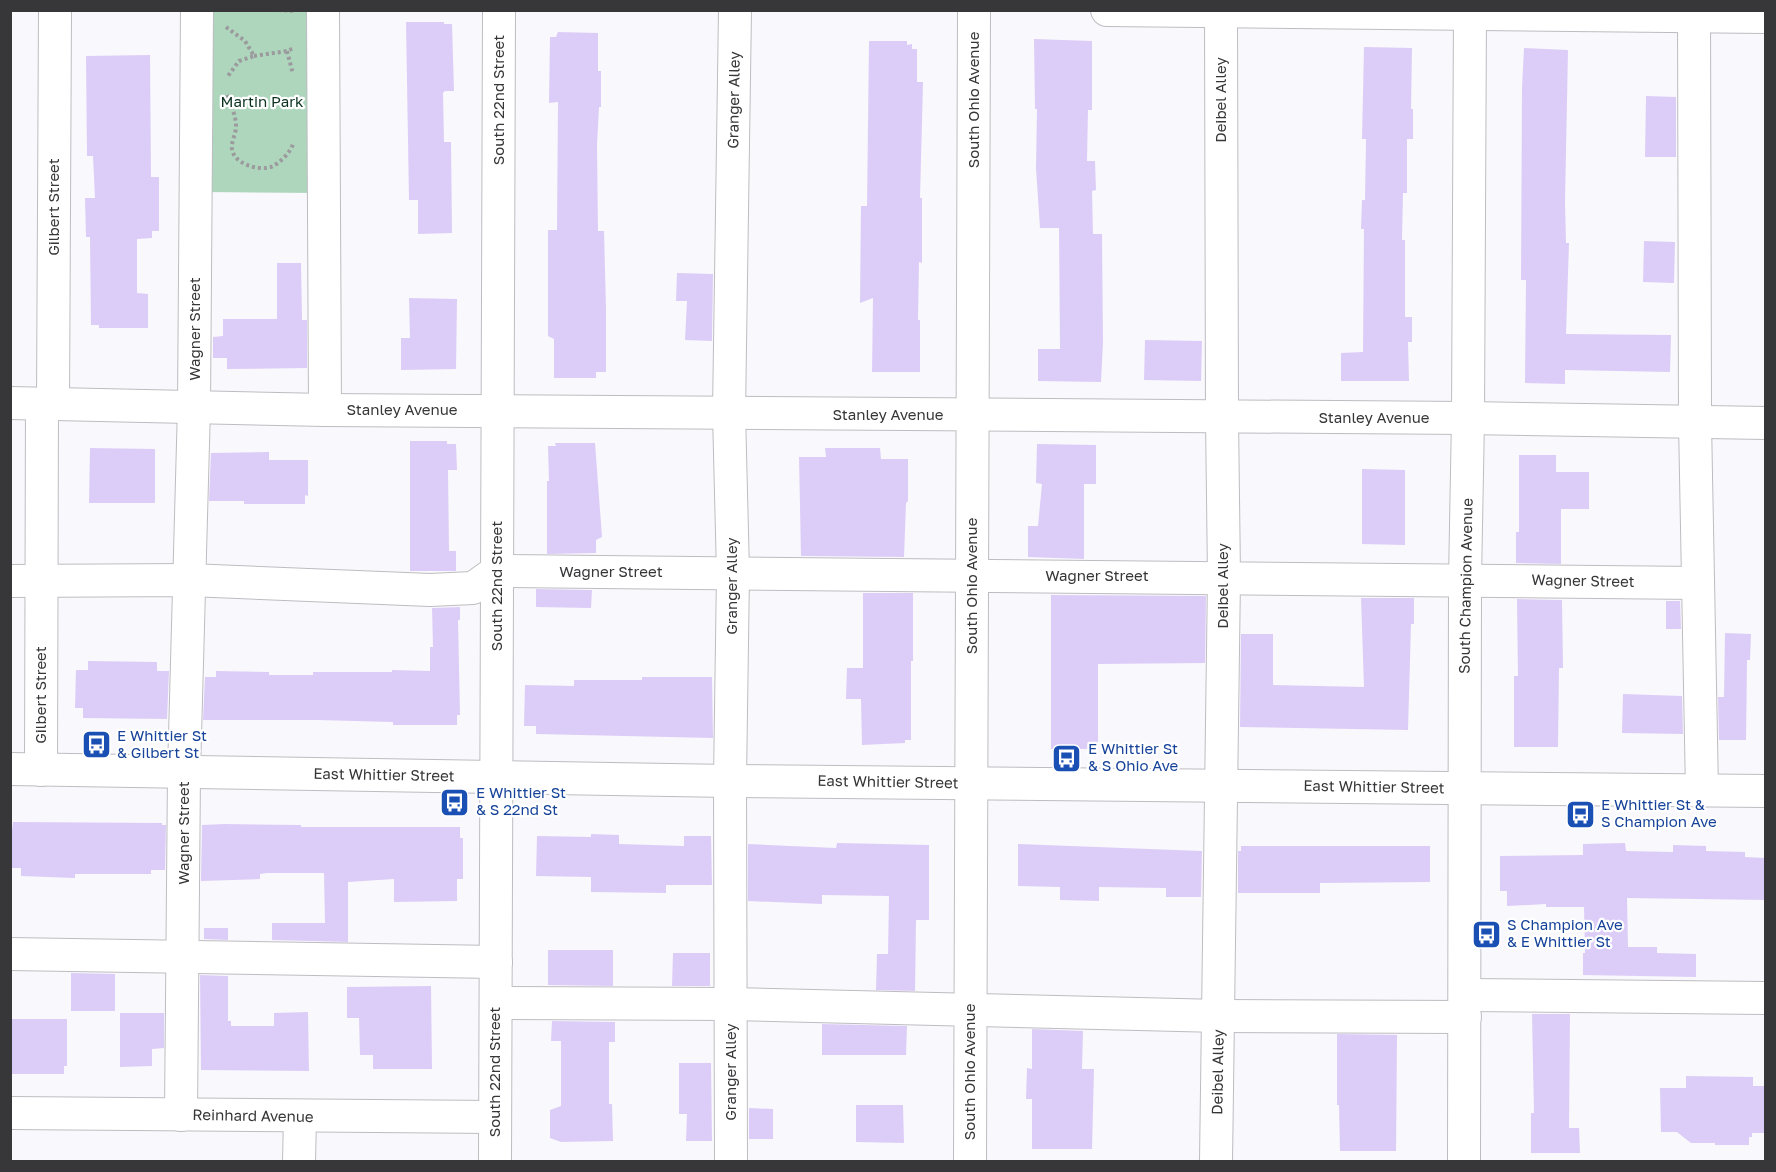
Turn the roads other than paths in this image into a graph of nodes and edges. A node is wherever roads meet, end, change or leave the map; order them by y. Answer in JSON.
{"nodes":[{"id":1,"x":55,"y":10,"type":"edge"},
{"id":2,"x":499,"y":10,"type":"edge"},
{"id":3,"x":735,"y":10,"type":"edge"},
{"id":4,"x":974,"y":10,"type":"edge"},
{"id":5,"x":1107,"y":10,"type":"edge"},
{"id":6,"x":1221,"y":11,"type":"edge"},
{"id":7,"x":1470,"y":12,"type":"edge"},
{"id":8,"x":1694,"y":13,"type":"edge"},
{"id":9,"x":208,"y":16,"type":"edge"},
{"id":10,"x":1766,"y":17,"type":"edge"},
{"id":11,"x":323,"y":25,"type":"edge"},
{"id":12,"x":10,"y":403,"type":"edge"},
{"id":13,"x":47,"y":404,"type":"junction"},
{"id":14,"x":194,"y":407,"type":"junction"},
{"id":15,"x":325,"y":410,"type":"junction"},
{"id":16,"x":497,"y":410,"type":"junction"},
{"id":17,"x":729,"y":413,"type":"junction"},
{"id":18,"x":973,"y":416,"type":"junction"},
{"id":19,"x":1222,"y":417,"type":"junction"},
{"id":20,"x":1468,"y":418,"type":"junction"},
{"id":21,"x":1695,"y":422,"type":"junction"},
{"id":22,"x":1766,"y":423,"type":"edge"},
{"id":23,"x":497,"y":572,"type":"junction"},
{"id":24,"x":733,"y":573,"type":"junction"},
{"id":25,"x":972,"y":575,"type":"junction"},
{"id":26,"x":1224,"y":577,"type":"junction"},
{"id":27,"x":189,"y":580,"type":"junction"},
{"id":28,"x":1465,"y":580,"type":"junction"},
{"id":29,"x":10,"y":581,"type":"edge"},
{"id":30,"x":41,"y":582,"type":"junction"},
{"id":31,"x":1698,"y":583,"type":"junction"},
{"id":32,"x":26,"y":769,"type":"edge"},
{"id":33,"x":184,"y":772,"type":"junction"},
{"id":34,"x":496,"y":777,"type":"junction"},
{"id":35,"x":730,"y":781,"type":"junction"},
{"id":36,"x":971,"y":783,"type":"junction"},
{"id":37,"x":1221,"y":786,"type":"junction"},
{"id":38,"x":1465,"y":788,"type":"junction"},
{"id":39,"x":1702,"y":791,"type":"junction"},
{"id":40,"x":1766,"y":791,"type":"edge"},
{"id":41,"x":10,"y":954,"type":"edge"},
{"id":42,"x":183,"y":957,"type":"junction"},
{"id":43,"x":496,"y":962,"type":"junction"},
{"id":44,"x":1766,"y":998,"type":"edge"},
{"id":45,"x":495,"y":1003,"type":"junction"},
{"id":46,"x":731,"y":1004,"type":"junction"},
{"id":47,"x":1465,"y":1006,"type":"junction"},
{"id":48,"x":970,"y":1011,"type":"junction"},
{"id":49,"x":1220,"y":1016,"type":"junction"},
{"id":50,"x":10,"y":1113,"type":"edge"},
{"id":51,"x":181,"y":1115,"type":"junction"},
{"id":52,"x":300,"y":1117,"type":"junction"},
{"id":53,"x":495,"y":1117,"type":"junction"},
{"id":54,"x":299,"y":1161,"type":"edge"},
{"id":55,"x":495,"y":1161,"type":"edge"},
{"id":56,"x":731,"y":1161,"type":"edge"},
{"id":57,"x":970,"y":1161,"type":"edge"},
{"id":58,"x":1216,"y":1161,"type":"edge"},
{"id":59,"x":1464,"y":1161,"type":"edge"}],
"edges":[{"from":1,"to":13,"type":"street","name":"Gilbert Street"},
{"from":2,"to":16,"type":"street","name":"South 22nd Street"},
{"from":3,"to":17,"type":"street","name":"Granger Alley"},
{"from":4,"to":18,"type":"street","name":"South Ohio Avenue"},
{"from":5,"to":6,"type":"street"},
{"from":6,"to":7,"type":"street"},
{"from":6,"to":19,"type":"street","name":"Deibel Alley"},
{"from":7,"to":8,"type":"street"},
{"from":7,"to":20,"type":"street","name":"South Champion Avenue"},
{"from":8,"to":10,"type":"street"},
{"from":8,"to":21,"type":"street"},
{"from":9,"to":14,"type":"street","name":"Wagner Street"},
{"from":11,"to":15,"type":"street"},
{"from":12,"to":13,"type":"street","name":"Stanley Avenue"},
{"from":13,"to":14,"type":"street","name":"Stanley Avenue"},
{"from":13,"to":30,"type":"street","name":"Gilbert Street"},
{"from":14,"to":15,"type":"street","name":"Stanley Avenue"},
{"from":14,"to":27,"type":"street","name":"Wagner Street"},
{"from":15,"to":16,"type":"street","name":"Stanley Avenue"},
{"from":16,"to":17,"type":"street","name":"Stanley Avenue"},
{"from":16,"to":23,"type":"street","name":"South 22nd Street"},
{"from":17,"to":18,"type":"street","name":"Stanley Avenue"},
{"from":17,"to":24,"type":"street","name":"Granger Alley"},
{"from":18,"to":19,"type":"street","name":"Stanley Avenue"},
{"from":18,"to":25,"type":"street","name":"South Ohio Avenue"},
{"from":19,"to":20,"type":"street","name":"Stanley Avenue"},
{"from":19,"to":26,"type":"street","name":"Deibel Alley"},
{"from":20,"to":21,"type":"street","name":"Stanley Avenue"},
{"from":20,"to":28,"type":"street","name":"South Champion Avenue"},
{"from":21,"to":22,"type":"street","name":"Stanley Avenue"},
{"from":21,"to":31,"type":"street"},
{"from":23,"to":24,"type":"street","name":"Wagner Street"},
{"from":23,"to":27,"type":"street"},
{"from":23,"to":34,"type":"street","name":"South 22nd Street"},
{"from":24,"to":25,"type":"street","name":"Wagner Street"},
{"from":24,"to":35,"type":"street","name":"Granger Alley"},
{"from":25,"to":26,"type":"street","name":"Wagner Street"},
{"from":25,"to":36,"type":"street","name":"South Ohio Avenue"},
{"from":26,"to":28,"type":"street","name":"Wagner Street"},
{"from":26,"to":37,"type":"street","name":"Deibel Alley"},
{"from":27,"to":30,"type":"street"},
{"from":27,"to":33,"type":"street","name":"Wagner Street"},
{"from":28,"to":31,"type":"street","name":"Wagner Street"},
{"from":28,"to":38,"type":"street","name":"South Champion Avenue"},
{"from":29,"to":30,"type":"street"},
{"from":30,"to":32,"type":"street","name":"Gilbert Street"},
{"from":31,"to":39,"type":"street"},
{"from":32,"to":33,"type":"street","name":"East Whittier Street"},
{"from":33,"to":34,"type":"street","name":"East Whittier Street"},
{"from":33,"to":42,"type":"street","name":"Wagner Street"},
{"from":34,"to":35,"type":"street","name":"East Whittier Street"},
{"from":34,"to":43,"type":"street","name":"South 22nd Street"},
{"from":35,"to":36,"type":"street","name":"East Whittier Street"},
{"from":35,"to":46,"type":"street","name":"Granger Alley"},
{"from":36,"to":37,"type":"street","name":"East Whittier Street"},
{"from":36,"to":48,"type":"street","name":"South Ohio Avenue"},
{"from":37,"to":38,"type":"street","name":"East Whittier Street"},
{"from":37,"to":49,"type":"street","name":"Deibel Alley"},
{"from":38,"to":39,"type":"street","name":"East Whittier Street"},
{"from":38,"to":47,"type":"street","name":"South Champion Avenue"},
{"from":39,"to":40,"type":"street","name":"East Whittier Street"},
{"from":41,"to":42,"type":"street"},
{"from":42,"to":43,"type":"street"},
{"from":42,"to":51,"type":"street","name":"Wagner Street"},
{"from":43,"to":45,"type":"street","name":"South 22nd Street"},
{"from":44,"to":47,"type":"street"},
{"from":45,"to":46,"type":"street"},
{"from":45,"to":53,"type":"street","name":"South 22nd Street"},
{"from":46,"to":48,"type":"street"},
{"from":46,"to":56,"type":"street","name":"Granger Alley"},
{"from":47,"to":49,"type":"street"},
{"from":47,"to":59,"type":"street","name":"South Champion Avenue"},
{"from":48,"to":49,"type":"street"},
{"from":48,"to":57,"type":"street","name":"South Ohio Avenue"},
{"from":49,"to":58,"type":"street","name":"Deibel Alley"},
{"from":50,"to":51,"type":"street","name":"Reinhard Avenue"},
{"from":51,"to":52,"type":"street","name":"Reinhard Avenue"},
{"from":52,"to":53,"type":"street","name":"Reinhard Avenue"},
{"from":52,"to":54,"type":"street"},
{"from":53,"to":55,"type":"street","name":"South 22nd Street"}]}
